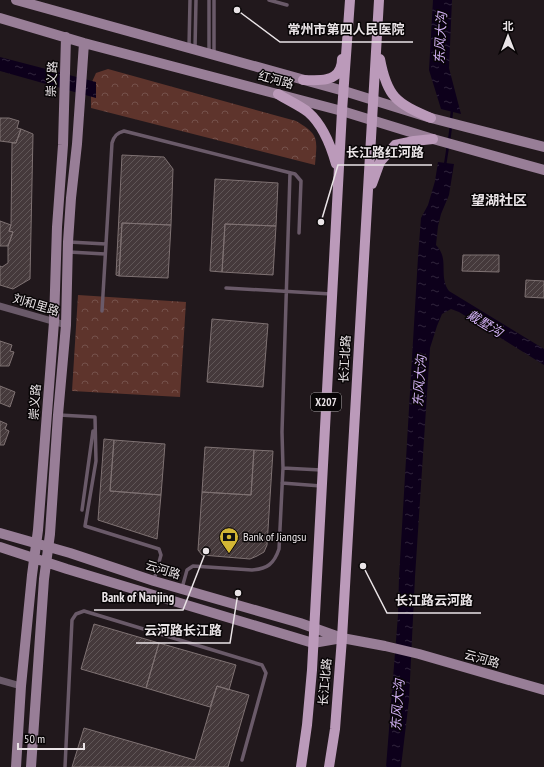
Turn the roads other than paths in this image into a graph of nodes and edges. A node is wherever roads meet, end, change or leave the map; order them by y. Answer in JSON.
{"nodes":[{"id":1,"x":16,"y":0,"type":"edge"},
{"id":2,"x":190,"y":0,"type":"edge"},
{"id":3,"x":196,"y":0,"type":"edge"},
{"id":4,"x":209,"y":0,"type":"edge"},
{"id":5,"x":214,"y":0,"type":"edge"},
{"id":6,"x":269,"y":0,"type":"edge"},
{"id":7,"x":350,"y":0,"type":"edge"},
{"id":8,"x":379,"y":0,"type":"edge"},
{"id":9,"x":287,"y":5,"type":"dead end"},
{"id":10,"x":0,"y":18,"type":"edge"},
{"id":11,"x":348,"y":36,"type":"junction"},
{"id":12,"x":66,"y":37,"type":"junction"},
{"id":13,"x":84,"y":42,"type":"junction"},
{"id":14,"x":377,"y":44,"type":"junction"},
{"id":15,"x":192,"y":49,"type":"junction"},
{"id":16,"x":211,"y":54,"type":"junction"},
{"id":17,"x":304,"y":80,"type":"junction"},
{"id":18,"x":344,"y":91,"type":"junction"},
{"id":19,"x":278,"y":94,"type":"junction"},
{"id":20,"x":373,"y":100,"type":"junction"},
{"id":21,"x":342,"y":111,"type":"junction"},
{"id":22,"x":431,"y":118,"type":"junction"},
{"id":23,"x":372,"y":121,"type":"junction"},
{"id":24,"x":433,"y":139,"type":"junction"},
{"id":25,"x":544,"y":147,"type":"edge"},
{"id":26,"x":544,"y":170,"type":"edge"},
{"id":27,"x":290,"y":172,"type":"junction"},
{"id":28,"x":338,"y":176,"type":"junction"},
{"id":29,"x":368,"y":196,"type":"junction"},
{"id":30,"x":299,"y":233,"type":"dead end"},
{"id":31,"x":106,"y":244,"type":"junction"},
{"id":32,"x":68,"y":247,"type":"junction"},
{"id":33,"x":105,"y":254,"type":"junction"},
{"id":34,"x":226,"y":288,"type":"dead end"},
{"id":35,"x":287,"y":292,"type":"junction"},
{"id":36,"x":332,"y":294,"type":"junction"},
{"id":37,"x":0,"y":306,"type":"edge"},
{"id":38,"x":102,"y":311,"type":"dead end"},
{"id":39,"x":54,"y":322,"type":"junction"},
{"id":40,"x":66,"y":325,"type":"junction"},
{"id":41,"x":58,"y":415,"type":"junction"},
{"id":42,"x":95,"y":417,"type":"junction"},
{"id":43,"x":283,"y":468,"type":"junction"},
{"id":44,"x":322,"y":470,"type":"junction"},
{"id":45,"x":282,"y":484,"type":"junction"},
{"id":46,"x":322,"y":486,"type":"junction"},
{"id":47,"x":82,"y":510,"type":"dead end"},
{"id":48,"x":0,"y":533,"type":"edge"},
{"id":49,"x":36,"y":543,"type":"junction"},
{"id":50,"x":0,"y":547,"type":"edge"},
{"id":51,"x":48,"y":547,"type":"junction"},
{"id":52,"x":34,"y":558,"type":"junction"},
{"id":53,"x":46,"y":562,"type":"junction"},
{"id":54,"x":154,"y":581,"type":"junction"},
{"id":55,"x":182,"y":589,"type":"junction"},
{"id":56,"x":314,"y":628,"type":"junction"},
{"id":57,"x":342,"y":638,"type":"junction"},
{"id":58,"x":313,"y":644,"type":"junction"},
{"id":59,"x":0,"y":680,"type":"edge"},
{"id":60,"x":21,"y":686,"type":"junction"},
{"id":61,"x":544,"y":690,"type":"edge"},
{"id":62,"x":242,"y":760,"type":"dead end"},
{"id":63,"x":16,"y":767,"type":"edge"},
{"id":64,"x":31,"y":767,"type":"edge"},
{"id":65,"x":65,"y":767,"type":"edge"},
{"id":66,"x":301,"y":767,"type":"edge"},
{"id":67,"x":329,"y":767,"type":"edge"}],
"edges":[{"from":1,"to":15,"type":"street","name":"红河路"},
{"from":2,"to":15,"type":"lane"},
{"from":3,"to":15,"type":"lane"},
{"from":4,"to":16,"type":"lane"},
{"from":5,"to":16,"type":"lane"},
{"from":6,"to":9,"type":"lane"},
{"from":7,"to":11,"type":"main road","name":"长江北路","number":"X207"},
{"from":8,"to":14,"type":"main road","name":"长江北路","number":"X207"},
{"from":10,"to":12,"type":"street","name":"红河路"},
{"from":11,"to":17,"type":"main road"},
{"from":11,"to":18,"type":"main road","name":"长江北路","number":"X207"},
{"from":12,"to":13,"type":"street","name":"红河路"},
{"from":12,"to":39,"type":"street","name":"崇义路"},
{"from":13,"to":19,"type":"street","name":"红河路"},
{"from":13,"to":32,"type":"street","name":"崇义路"},
{"from":14,"to":20,"type":"main road","name":"长江北路","number":"X207"},
{"from":14,"to":22,"type":"main road"},
{"from":15,"to":16,"type":"street","name":"红河路"},
{"from":16,"to":17,"type":"street","name":"红河路"},
{"from":17,"to":18,"type":"street","name":"红河路"},
{"from":18,"to":20,"type":"street","name":"红河路"},
{"from":18,"to":21,"type":"main road","name":"长江北路","number":"X207"},
{"from":19,"to":21,"type":"street","name":"红河路"},
{"from":19,"to":28,"type":"main road"},
{"from":20,"to":22,"type":"street","name":"红河路"},
{"from":20,"to":23,"type":"main road","name":"长江北路","number":"X207"},
{"from":21,"to":23,"type":"street","name":"红河路"},
{"from":21,"to":28,"type":"main road","name":"长江北路","number":"X207"},
{"from":22,"to":25,"type":"street","name":"红河路"},
{"from":23,"to":24,"type":"street","name":"红河路"},
{"from":23,"to":29,"type":"main road","name":"长江北路","number":"X207"},
{"from":24,"to":26,"type":"street","name":"红河路"},
{"from":24,"to":29,"type":"main road"},
{"from":27,"to":30,"type":"lane"},
{"from":27,"to":31,"type":"lane"},
{"from":27,"to":35,"type":"lane"},
{"from":28,"to":36,"type":"main road","name":"长江北路","number":"X207"},
{"from":29,"to":57,"type":"main road","name":"长江北路","number":"X207"},
{"from":31,"to":32,"type":"lane"},
{"from":31,"to":33,"type":"lane"},
{"from":32,"to":33,"type":"lane"},
{"from":32,"to":40,"type":"street","name":"崇义路"},
{"from":33,"to":38,"type":"lane"},
{"from":34,"to":35,"type":"lane"},
{"from":35,"to":36,"type":"lane"},
{"from":35,"to":43,"type":"lane"},
{"from":36,"to":44,"type":"main road","name":"长江北路","number":"X207"},
{"from":37,"to":39,"type":"street","name":"刘和里路"},
{"from":39,"to":40,"type":"street","name":"刘和里路"},
{"from":39,"to":49,"type":"street","name":"崇义路"},
{"from":40,"to":41,"type":"street","name":"崇义路"},
{"from":41,"to":42,"type":"lane"},
{"from":41,"to":51,"type":"street","name":"崇义路"},
{"from":42,"to":47,"type":"lane"},
{"from":42,"to":54,"type":"lane"},
{"from":43,"to":44,"type":"lane"},
{"from":43,"to":45,"type":"lane"},
{"from":44,"to":46,"type":"main road","name":"长江北路","number":"X207"},
{"from":45,"to":46,"type":"lane"},
{"from":45,"to":55,"type":"lane"},
{"from":46,"to":56,"type":"main road","name":"长江北路","number":"X207"},
{"from":48,"to":49,"type":"street","name":"云河路"},
{"from":49,"to":51,"type":"street","name":"云河路"},
{"from":49,"to":52,"type":"street","name":"崇义路"},
{"from":50,"to":52,"type":"street","name":"云河路"},
{"from":51,"to":53,"type":"street","name":"崇义路"},
{"from":51,"to":54,"type":"street","name":"云河路"},
{"from":52,"to":53,"type":"street","name":"云河路"},
{"from":52,"to":60,"type":"street","name":"崇义路"},
{"from":53,"to":58,"type":"street","name":"云河路"},
{"from":53,"to":64,"type":"street","name":"崇义路"},
{"from":54,"to":55,"type":"street","name":"云河路"},
{"from":55,"to":56,"type":"street","name":"云河路"},
{"from":56,"to":57,"type":"street","name":"云河路"},
{"from":56,"to":58,"type":"main road","name":"长江北路","number":"X207"},
{"from":57,"to":58,"type":"street","name":"云河路"},
{"from":57,"to":61,"type":"street","name":"云河路"},
{"from":57,"to":67,"type":"main road","name":"长江北路","number":"X207"},
{"from":58,"to":66,"type":"main road","name":"长江北路","number":"X207"},
{"from":59,"to":60,"type":"street"},
{"from":60,"to":63,"type":"street","name":"崇义路"},
{"from":62,"to":65,"type":"lane"}]}
